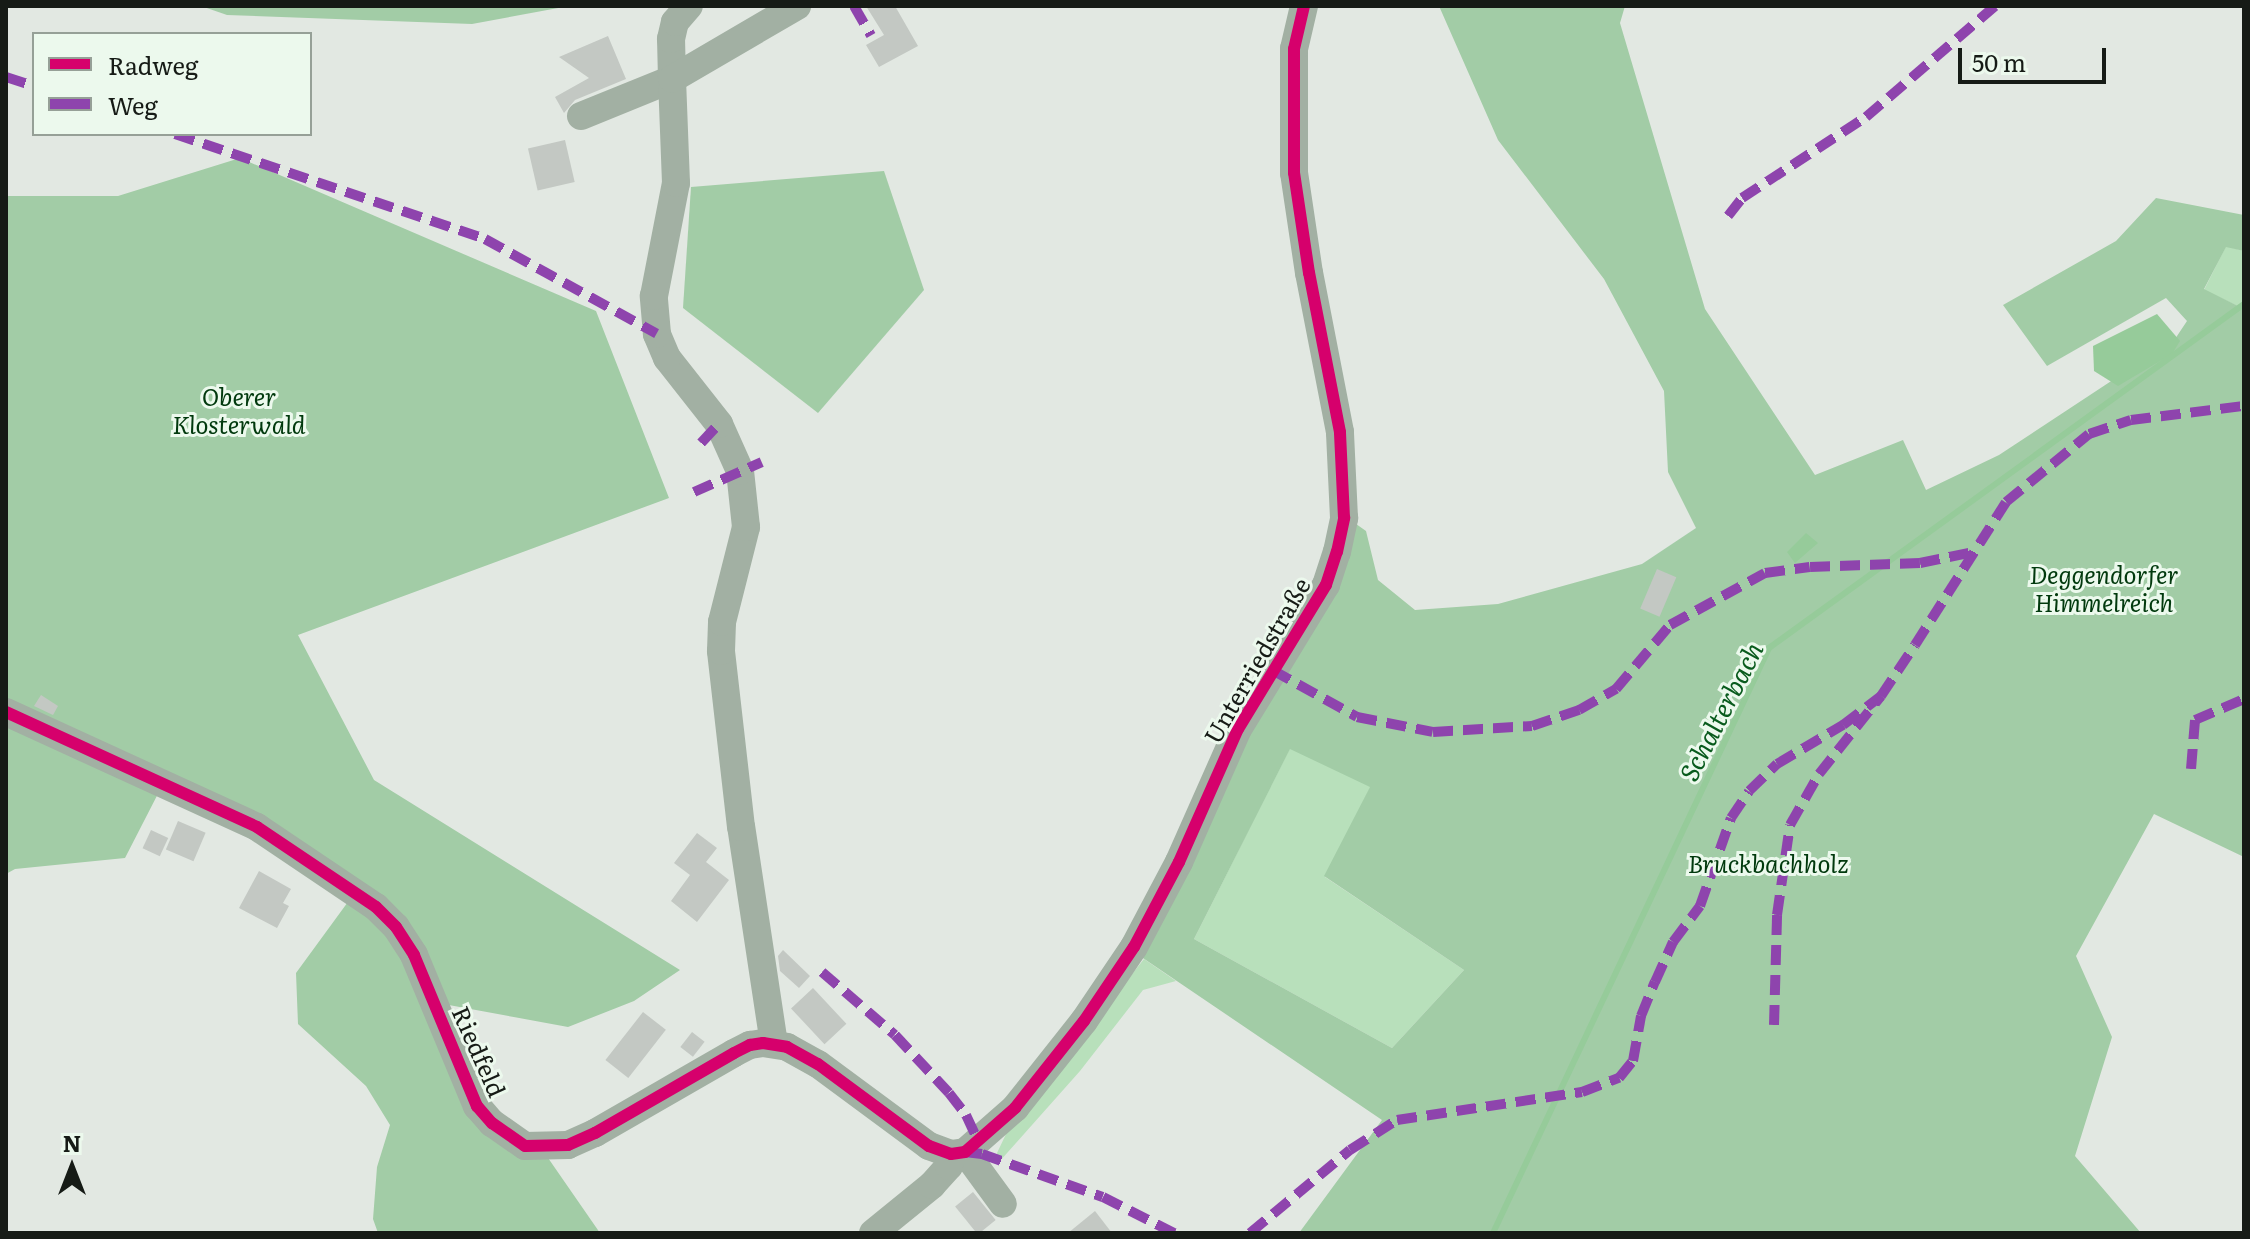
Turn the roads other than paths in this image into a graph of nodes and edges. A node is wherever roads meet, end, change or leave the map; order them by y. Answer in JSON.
{"nodes":[{"id":1,"x":689,"y":6,"type":"edge"},
{"id":2,"x":797,"y":6,"type":"edge"},
{"id":3,"x":1304,"y":6,"type":"edge"},
{"id":4,"x":672,"y":79,"type":"junction"},
{"id":5,"x":626,"y":98,"type":"junction"},
{"id":6,"x":581,"y":116,"type":"dead end"},
{"id":7,"x":675,"y":146,"type":"junction"},
{"id":8,"x":6,"y":712,"type":"edge"},
{"id":9,"x":774,"y":1044,"type":"junction"},
{"id":10,"x":958,"y":1153,"type":"junction"},
{"id":11,"x":1003,"y":1204,"type":"dead end"},
{"id":12,"x":873,"y":1233,"type":"edge"}],
"edges":[{"from":1,"to":4,"type":"street"},
{"from":2,"to":4,"type":"street"},
{"from":3,"to":10,"type":"street","name":"Unterriedstraße"},
{"from":4,"to":5,"type":"street"},
{"from":4,"to":7,"type":"street"},
{"from":5,"to":6,"type":"street"},
{"from":5,"to":7,"type":"street"},
{"from":7,"to":9,"type":"street"},
{"from":8,"to":9,"type":"street","name":"Riedfeld"},
{"from":9,"to":10,"type":"street"},
{"from":10,"to":11,"type":"street"},
{"from":10,"to":12,"type":"street","name":"Unterriedstraße"}]}
